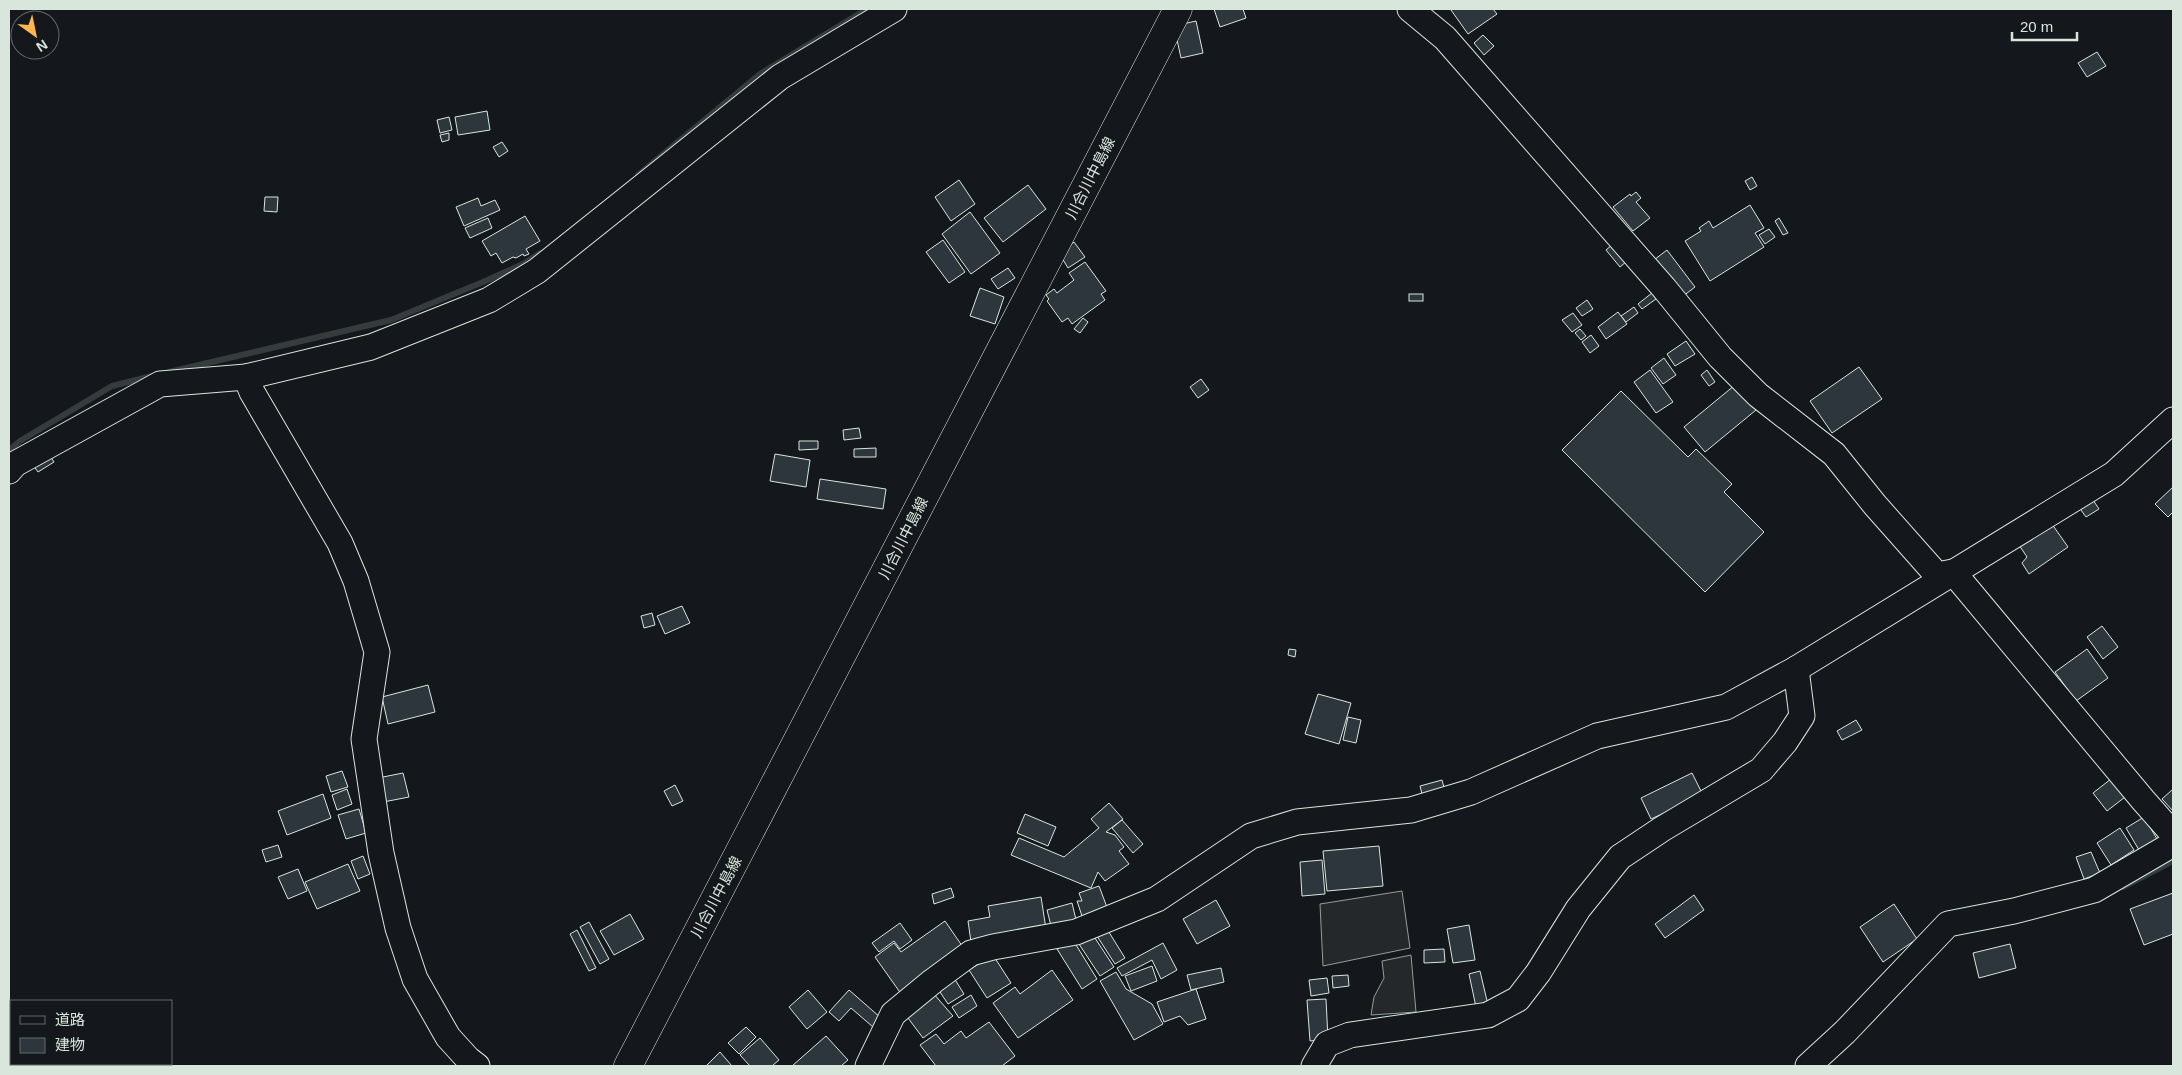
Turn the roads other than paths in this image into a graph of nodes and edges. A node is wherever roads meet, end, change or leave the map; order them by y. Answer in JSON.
{"nodes":[{"id":1,"x":894,"y":9,"type":"edge"},
{"id":2,"x":1178,"y":9,"type":"edge"},
{"id":3,"x":1410,"y":9,"type":"edge"},
{"id":4,"x":246,"y":377,"type":"junction"},
{"id":5,"x":2173,"y":420,"type":"edge"},
{"id":6,"x":9,"y":471,"type":"edge"},
{"id":7,"x":1953,"y":572,"type":"junction"},
{"id":8,"x":1796,"y":669,"type":"junction"},
{"id":9,"x":2173,"y":834,"type":"edge"},
{"id":10,"x":2173,"y":844,"type":"edge"},
{"id":11,"x":477,"y":1066,"type":"edge"},
{"id":12,"x":628,"y":1066,"type":"edge"},
{"id":13,"x":868,"y":1066,"type":"edge"},
{"id":14,"x":1314,"y":1066,"type":"edge"},
{"id":15,"x":1808,"y":1066,"type":"edge"}],
"edges":[{"from":1,"to":4,"type":"street"},
{"from":2,"to":12,"type":"main road","name":"川合川中島線"},
{"from":3,"to":7,"type":"street"},
{"from":4,"to":6,"type":"street"},
{"from":4,"to":11,"type":"street"},
{"from":5,"to":7,"type":"street"},
{"from":7,"to":8,"type":"street"},
{"from":7,"to":9,"type":"street"},
{"from":8,"to":13,"type":"street"},
{"from":8,"to":14,"type":"street"},
{"from":10,"to":15,"type":"street"}]}
